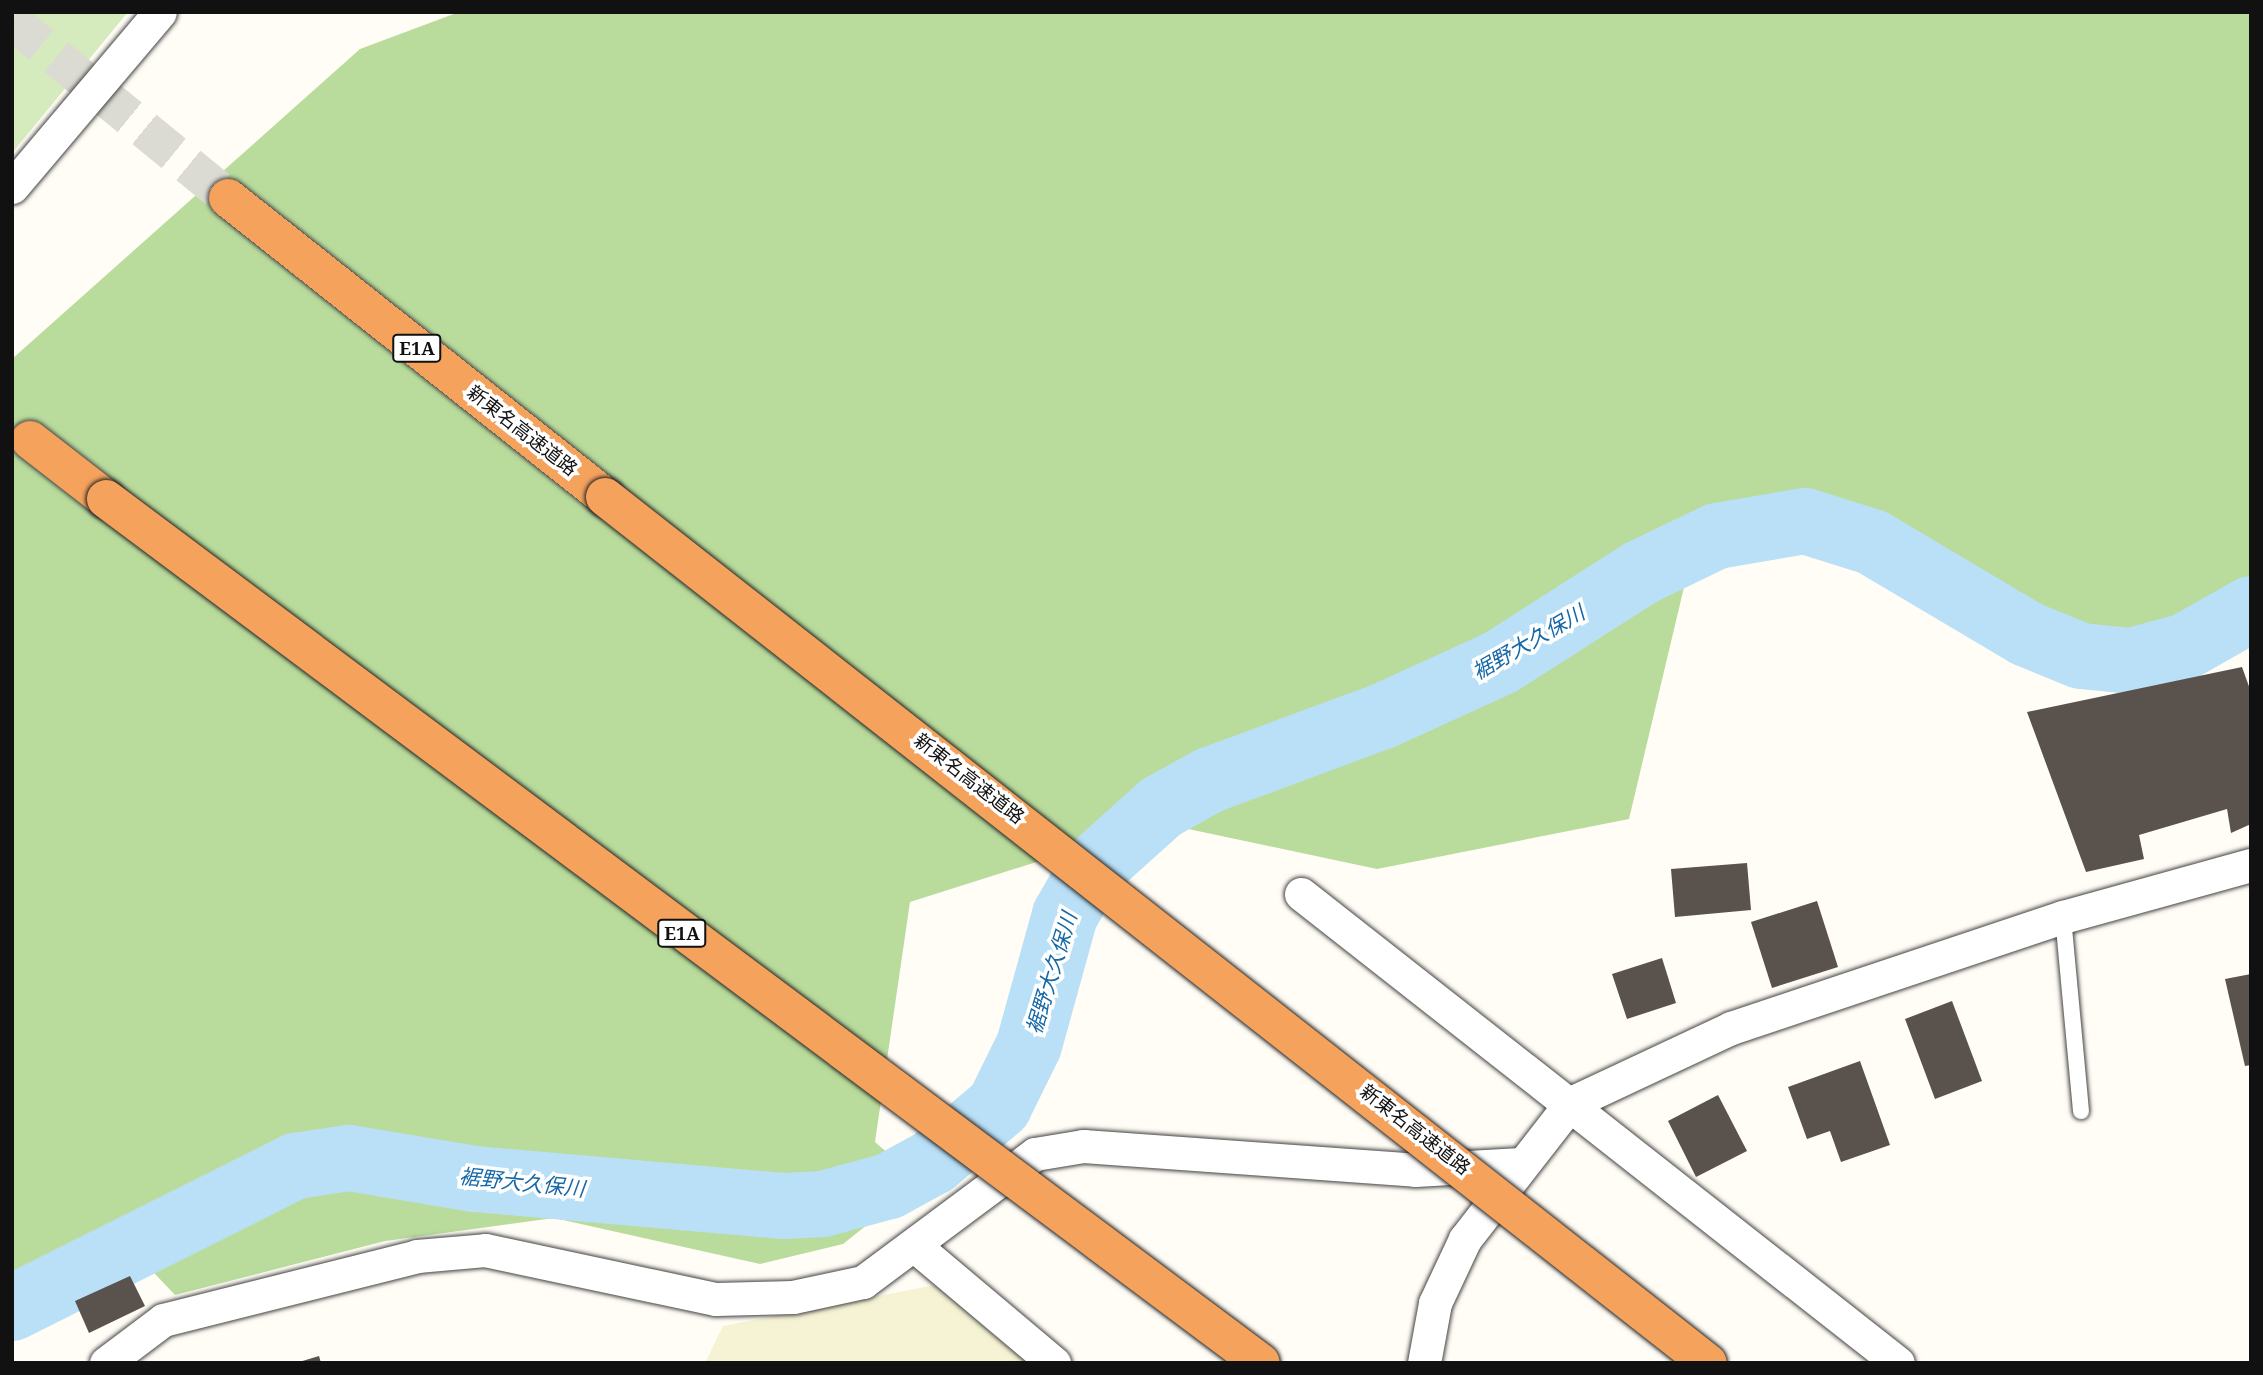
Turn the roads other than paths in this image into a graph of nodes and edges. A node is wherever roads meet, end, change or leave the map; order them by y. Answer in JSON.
{"nodes":[{"id":1,"x":160,"y":12,"type":"edge"},
{"id":2,"x":12,"y":187,"type":"edge"},
{"id":3,"x":229,"y":198,"type":"tunnel mouth"},
{"id":4,"x":30,"y":440,"type":"dead end"},
{"id":5,"x":2251,"y":865,"type":"edge"},
{"id":6,"x":1301,"y":894,"type":"dead end"},
{"id":7,"x":2063,"y":917,"type":"junction"},
{"id":8,"x":1571,"y":1103,"type":"junction"},
{"id":9,"x":2081,"y":1111,"type":"dead end"},
{"id":10,"x":1521,"y":1164,"type":"junction"},
{"id":11,"x":915,"y":1246,"type":"junction"},
{"id":12,"x":106,"y":1363,"type":"edge"},
{"id":13,"x":1054,"y":1363,"type":"edge"},
{"id":14,"x":1261,"y":1363,"type":"edge"},
{"id":15,"x":1424,"y":1363,"type":"edge"},
{"id":16,"x":1708,"y":1363,"type":"edge"},
{"id":17,"x":1898,"y":1363,"type":"edge"}],
"edges":[{"from":1,"to":2,"type":"street"},
{"from":3,"to":16,"type":"highway","name":"新東名高速道路","number":"E1A","bridge":true},
{"from":4,"to":14,"type":"highway","number":"E1A","bridge":true},
{"from":5,"to":7,"type":"street"},
{"from":6,"to":8,"type":"street"},
{"from":7,"to":8,"type":"street"},
{"from":7,"to":9,"type":"lane"},
{"from":8,"to":10,"type":"street"},
{"from":8,"to":17,"type":"street"},
{"from":10,"to":11,"type":"street"},
{"from":10,"to":15,"type":"street"},
{"from":11,"to":12,"type":"street"},
{"from":11,"to":13,"type":"street"}]}
